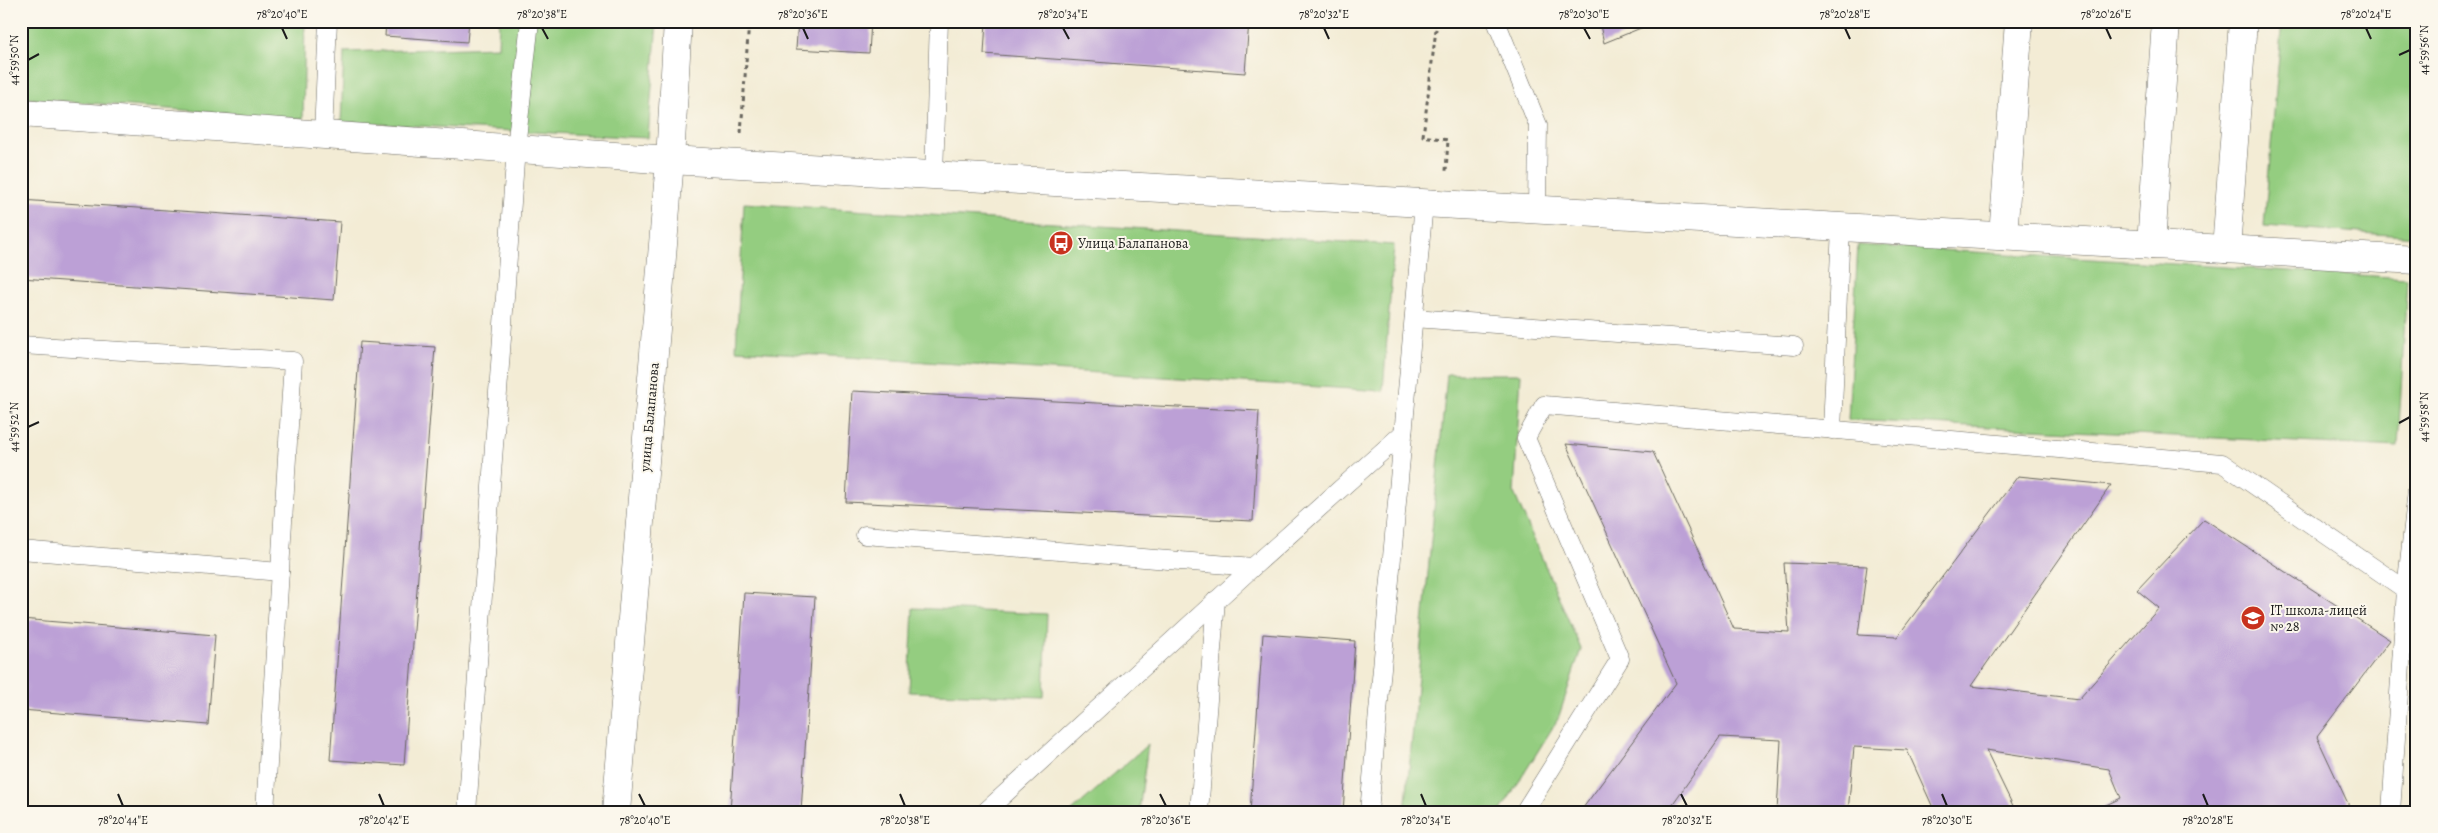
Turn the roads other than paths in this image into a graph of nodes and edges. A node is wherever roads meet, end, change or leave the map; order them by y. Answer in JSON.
{"nodes":[{"id":1,"x":328,"y":21,"type":"edge"},
{"id":2,"x":530,"y":21,"type":"edge"},
{"id":3,"x":678,"y":21,"type":"edge"},
{"id":4,"x":939,"y":21,"type":"edge"},
{"id":5,"x":1496,"y":21,"type":"edge"},
{"id":6,"x":2019,"y":21,"type":"edge"},
{"id":7,"x":2166,"y":21,"type":"edge"},
{"id":8,"x":2243,"y":21,"type":"edge"},
{"id":9,"x":21,"y":113,"type":"edge"},
{"id":10,"x":323,"y":134,"type":"junction"},
{"id":11,"x":516,"y":148,"type":"junction"},
{"id":12,"x":670,"y":160,"type":"junction"},
{"id":13,"x":934,"y":175,"type":"junction"},
{"id":14,"x":1434,"y":204,"type":"junction"},
{"id":15,"x":1537,"y":209,"type":"junction"},
{"id":16,"x":1841,"y":227,"type":"junction"},
{"id":17,"x":2003,"y":236,"type":"junction"},
{"id":18,"x":2151,"y":245,"type":"junction"},
{"id":19,"x":2226,"y":249,"type":"junction"},
{"id":20,"x":2417,"y":260,"type":"edge"},
{"id":21,"x":1414,"y":318,"type":"junction"},
{"id":22,"x":21,"y":345,"type":"edge"},
{"id":23,"x":1794,"y":346,"type":"dead end"},
{"id":24,"x":1832,"y":430,"type":"junction"},
{"id":25,"x":1403,"y":433,"type":"junction"},
{"id":26,"x":2417,"y":490,"type":"edge"},
{"id":27,"x":866,"y":535,"type":"dead end"},
{"id":28,"x":21,"y":550,"type":"edge"},
{"id":29,"x":1253,"y":567,"type":"junction"},
{"id":30,"x":280,"y":572,"type":"junction"},
{"id":31,"x":2406,"y":590,"type":"junction"},
{"id":32,"x":1216,"y":600,"type":"junction"},
{"id":33,"x":265,"y":812,"type":"edge"},
{"id":34,"x":467,"y":812,"type":"edge"},
{"id":35,"x":616,"y":812,"type":"edge"},
{"id":36,"x":985,"y":812,"type":"edge"},
{"id":37,"x":1199,"y":812,"type":"edge"},
{"id":38,"x":1369,"y":812,"type":"edge"},
{"id":39,"x":1524,"y":812,"type":"edge"},
{"id":40,"x":2391,"y":812,"type":"edge"}],
"edges":[{"from":1,"to":10,"type":"lane"},
{"from":2,"to":11,"type":"lane"},
{"from":3,"to":12,"type":"street","name":"улица Балапанова"},
{"from":4,"to":13,"type":"lane"},
{"from":5,"to":15,"type":"lane"},
{"from":6,"to":17,"type":"street"},
{"from":7,"to":18,"type":"street"},
{"from":8,"to":19,"type":"street"},
{"from":9,"to":10,"type":"street"},
{"from":10,"to":11,"type":"street"},
{"from":11,"to":12,"type":"street"},
{"from":11,"to":34,"type":"lane"},
{"from":12,"to":13,"type":"street"},
{"from":12,"to":35,"type":"street","name":"улица Балапанова"},
{"from":13,"to":14,"type":"street"},
{"from":14,"to":15,"type":"street"},
{"from":14,"to":21,"type":"lane"},
{"from":15,"to":16,"type":"street"},
{"from":16,"to":17,"type":"street"},
{"from":16,"to":24,"type":"lane"},
{"from":17,"to":18,"type":"street"},
{"from":18,"to":19,"type":"street"},
{"from":19,"to":20,"type":"street"},
{"from":21,"to":23,"type":"lane"},
{"from":21,"to":25,"type":"lane"},
{"from":22,"to":30,"type":"lane"},
{"from":24,"to":31,"type":"lane"},
{"from":24,"to":39,"type":"lane"},
{"from":25,"to":29,"type":"lane"},
{"from":25,"to":38,"type":"lane"},
{"from":26,"to":31,"type":"lane"},
{"from":27,"to":29,"type":"lane"},
{"from":28,"to":30,"type":"lane"},
{"from":29,"to":32,"type":"lane"},
{"from":30,"to":33,"type":"lane"},
{"from":31,"to":40,"type":"lane"},
{"from":32,"to":36,"type":"lane"},
{"from":32,"to":37,"type":"lane"}]}
